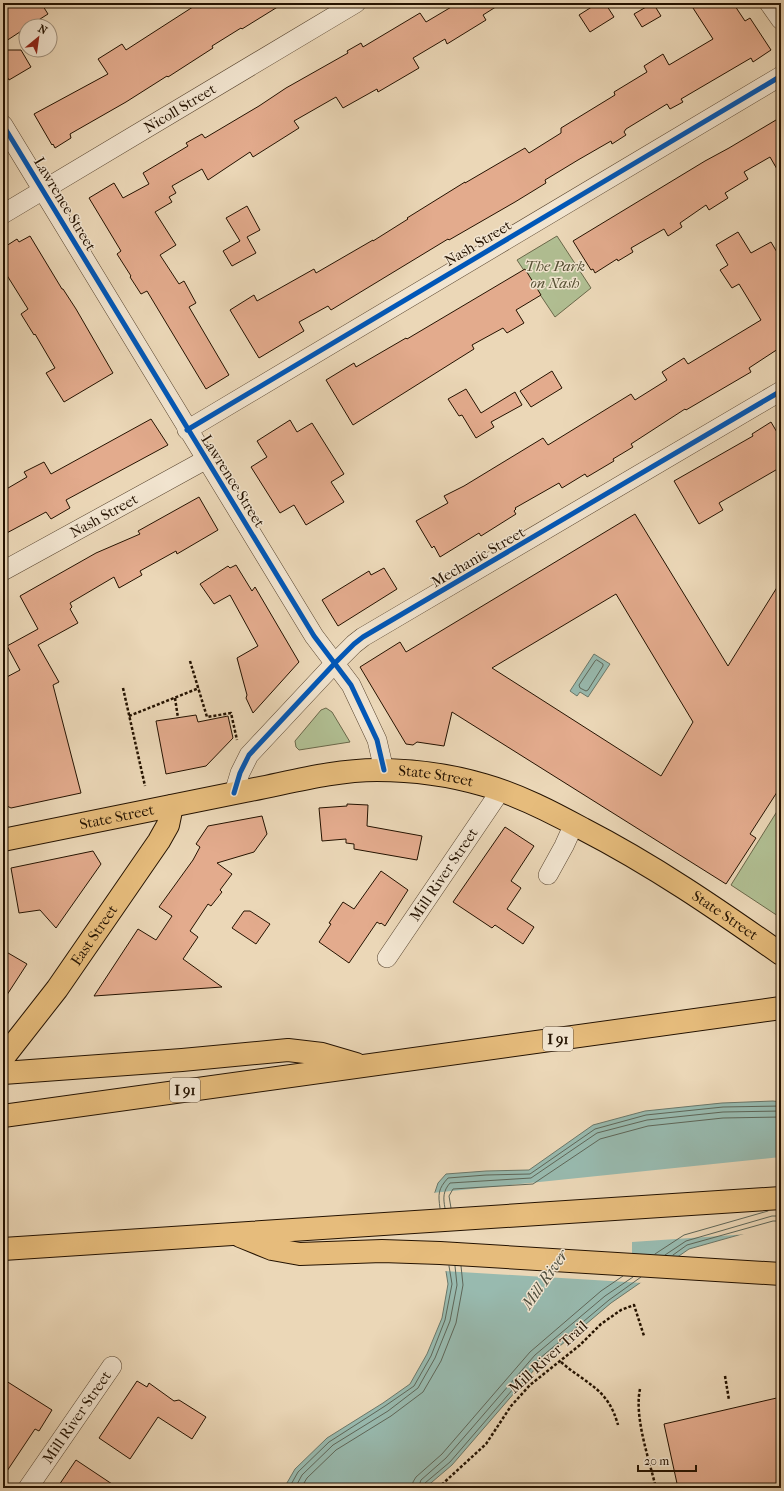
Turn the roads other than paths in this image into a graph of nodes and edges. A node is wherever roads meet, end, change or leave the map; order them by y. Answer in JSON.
{"nodes":[{"id":1,"x":356,"y":3,"type":"edge"},
{"id":2,"x":769,"y":3,"type":"edge"},
{"id":3,"x":781,"y":20,"type":"edge"},
{"id":4,"x":781,"y":76,"type":"edge"},
{"id":5,"x":3,"y":125,"type":"edge"},
{"id":6,"x":42,"y":190,"type":"junction"},
{"id":7,"x":3,"y":214,"type":"edge"},
{"id":8,"x":781,"y":391,"type":"edge"},
{"id":9,"x":187,"y":430,"type":"junction"},
{"id":10,"x":205,"y":460,"type":"junction"},
{"id":11,"x":3,"y":571,"type":"edge"},
{"id":12,"x":335,"y":663,"type":"junction"},
{"id":13,"x":384,"y":770,"type":"junction"},
{"id":14,"x":501,"y":790,"type":"junction"},
{"id":15,"x":234,"y":793,"type":"junction"},
{"id":16,"x":172,"y":806,"type":"junction"},
{"id":17,"x":574,"y":824,"type":"junction"},
{"id":18,"x":3,"y":840,"type":"edge"},
{"id":19,"x":548,"y":875,"type":"dead end"},
{"id":20,"x":781,"y":954,"type":"edge"},
{"id":21,"x":386,"y":958,"type":"dead end"},
{"id":22,"x":778,"y":999,"type":"edge"},
{"id":23,"x":3,"y":1058,"type":"edge"},
{"id":24,"x":363,"y":1066,"type":"junction"},
{"id":25,"x":3,"y":1073,"type":"edge"},
{"id":26,"x":5,"y":1115,"type":"edge"},
{"id":27,"x":781,"y":1198,"type":"edge"},
{"id":28,"x":235,"y":1234,"type":"junction"},
{"id":29,"x":6,"y":1250,"type":"edge"},
{"id":30,"x":774,"y":1274,"type":"edge"},
{"id":31,"x":112,"y":1366,"type":"dead end"},
{"id":32,"x":28,"y":1488,"type":"edge"}],
"edges":[{"from":1,"to":6,"type":"street","name":"Nicoll Street"},
{"from":2,"to":3,"type":"street"},
{"from":4,"to":9,"type":"street","name":"Nash Street"},
{"from":5,"to":6,"type":"street","name":"Lawrence Street"},
{"from":6,"to":7,"type":"street","name":"Nicoll Street"},
{"from":6,"to":9,"type":"street","name":"Lawrence Street"},
{"from":8,"to":12,"type":"street","name":"Mechanic Street"},
{"from":9,"to":10,"type":"street","name":"Lawrence Street"},
{"from":10,"to":11,"type":"street","name":"Nash Street"},
{"from":10,"to":12,"type":"street","name":"Lawrence Street"},
{"from":12,"to":13,"type":"street","name":"Lawrence Street"},
{"from":12,"to":15,"type":"street","name":"Mechanic Street"},
{"from":13,"to":14,"type":"main road","name":"State Street"},
{"from":13,"to":15,"type":"main road","name":"State Street"},
{"from":14,"to":17,"type":"main road","name":"State Street"},
{"from":14,"to":21,"type":"street","name":"Mill River Street"},
{"from":15,"to":16,"type":"main road","name":"State Street"},
{"from":16,"to":18,"type":"main road","name":"State Street"},
{"from":16,"to":23,"type":"main road","name":"East Street"},
{"from":17,"to":19,"type":"street"},
{"from":17,"to":20,"type":"main road","name":"State Street"},
{"from":22,"to":24,"type":"main road","number":"I 91"},
{"from":24,"to":25,"type":"main road"},
{"from":24,"to":26,"type":"main road","number":"I 91"},
{"from":27,"to":28,"type":"main road"},
{"from":28,"to":29,"type":"main road"},
{"from":28,"to":30,"type":"main road"},
{"from":31,"to":32,"type":"street","name":"Mill River Street"}]}
